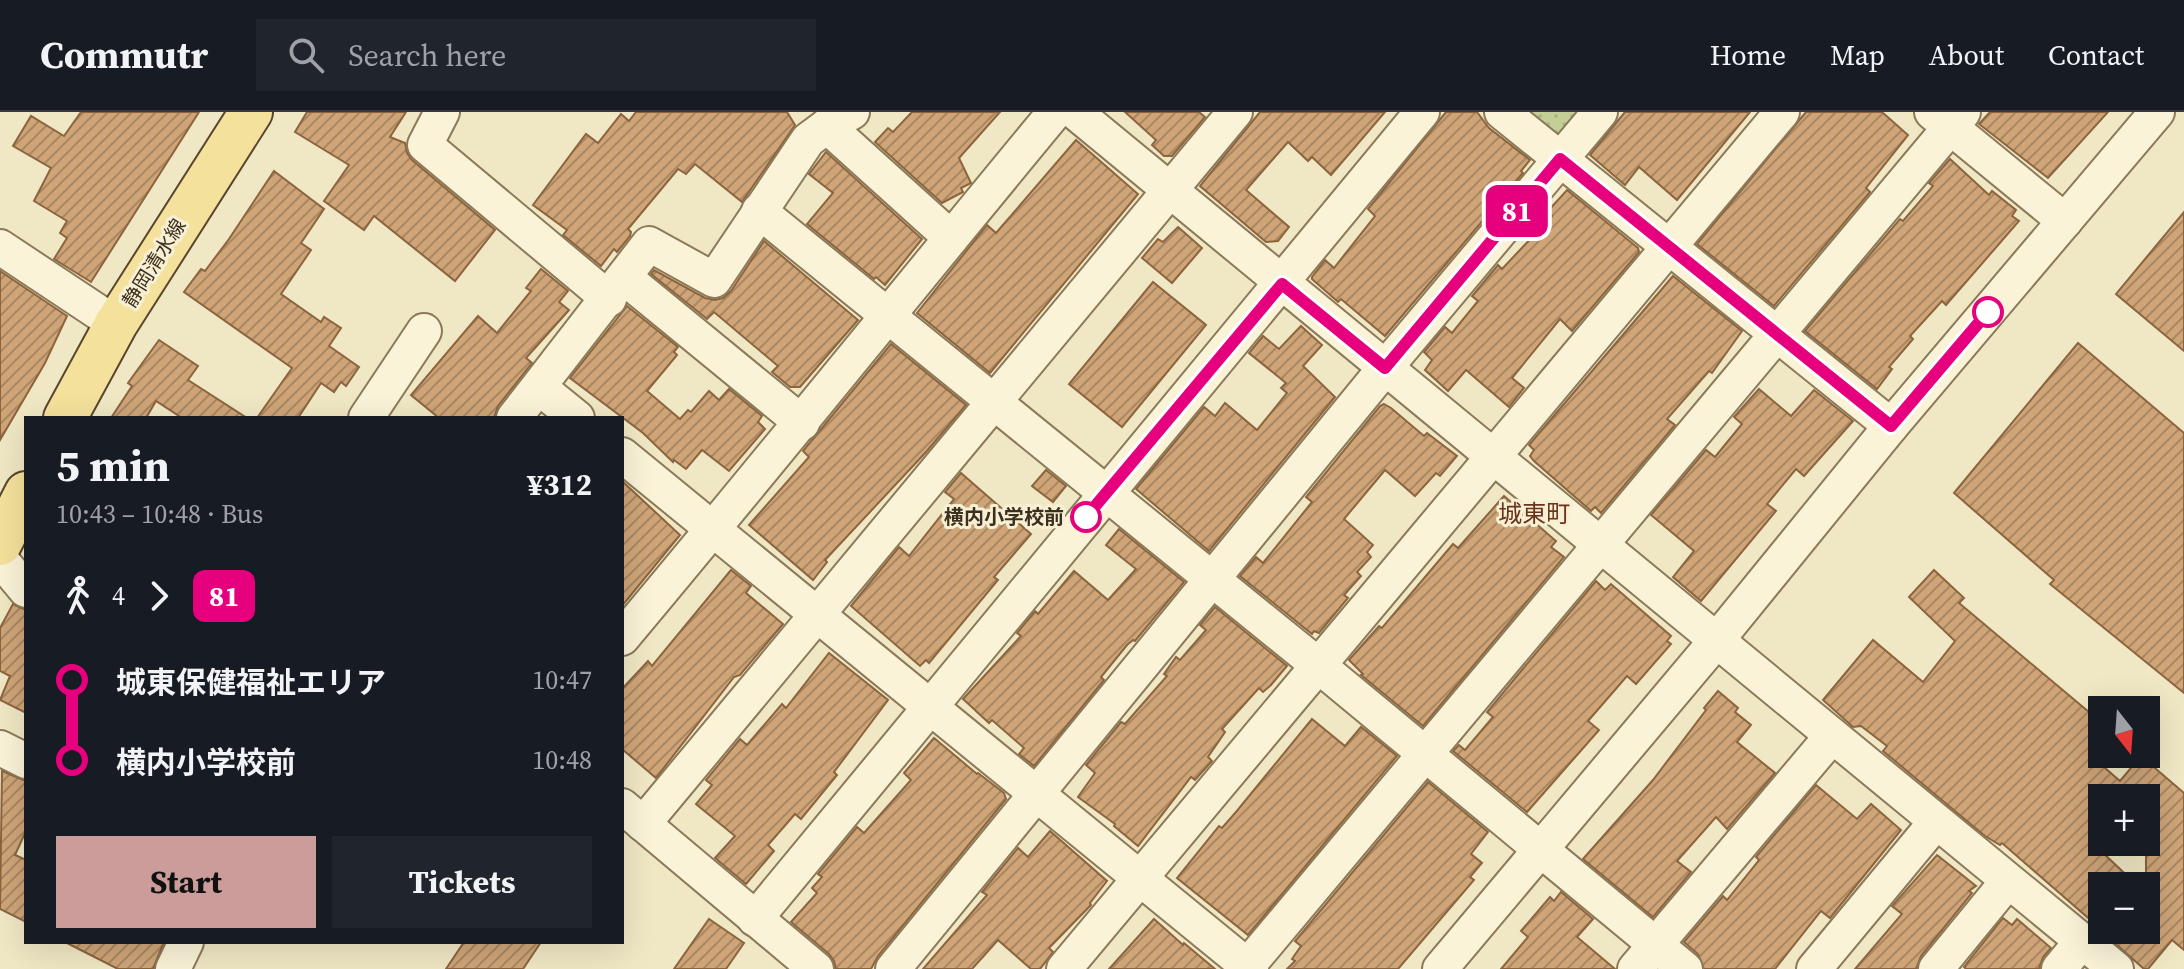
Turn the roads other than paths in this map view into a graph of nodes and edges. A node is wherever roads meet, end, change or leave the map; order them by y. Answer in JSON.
{"nodes":[{"id":1,"x":251,"y":112,"type":"edge"},
{"id":2,"x":442,"y":112,"type":"edge"},
{"id":3,"x":1055,"y":112,"type":"edge"},
{"id":4,"x":1075,"y":112,"type":"edge"},
{"id":5,"x":1235,"y":112,"type":"edge"},
{"id":6,"x":1422,"y":112,"type":"edge"},
{"id":7,"x":1502,"y":112,"type":"edge"},
{"id":8,"x":1600,"y":112,"type":"edge"},
{"id":9,"x":1782,"y":112,"type":"edge"},
{"id":10,"x":2157,"y":112,"type":"edge"},
{"id":11,"x":1948,"y":117,"type":"edge"},
{"id":12,"x":839,"y":119,"type":"edge"},
{"id":13,"x":1560,"y":159,"type":"junction"},
{"id":14,"x":1170,"y":191,"type":"junction"},
{"id":15,"x":759,"y":211,"type":"junction"},
{"id":16,"x":2065,"y":221,"type":"junction"},
{"id":17,"x":951,"y":238,"type":"junction"},
{"id":18,"x":0,"y":247,"type":"edge"},
{"id":19,"x":1669,"y":247,"type":"junction"},
{"id":20,"x":1282,"y":284,"type":"junction"},
{"id":21,"x":617,"y":288,"type":"junction"},
{"id":22,"x":887,"y":315,"type":"junction"},
{"id":23,"x":116,"y":324,"type":"junction"},
{"id":24,"x":424,"y":331,"type":"dead end"},
{"id":25,"x":1777,"y":334,"type":"junction"},
{"id":26,"x":1385,"y":368,"type":"junction"},
{"id":27,"x":540,"y":388,"type":"junction"},
{"id":28,"x":994,"y":403,"type":"junction"},
{"id":29,"x":76,"y":414,"type":"edge"},
{"id":30,"x":367,"y":416,"type":"edge"},
{"id":31,"x":516,"y":416,"type":"edge"},
{"id":32,"x":575,"y":416,"type":"edge"},
{"id":33,"x":802,"y":423,"type":"junction"},
{"id":34,"x":1891,"y":426,"type":"junction"},
{"id":35,"x":624,"y":457,"type":"edge"},
{"id":36,"x":1493,"y":458,"type":"junction"},
{"id":37,"x":1105,"y":493,"type":"junction"},
{"id":38,"x":24,"y":497,"type":"edge"},
{"id":39,"x":713,"y":529,"type":"junction"},
{"id":40,"x":0,"y":544,"type":"edge"},
{"id":41,"x":1600,"y":546,"type":"junction"},
{"id":42,"x":0,"y":559,"type":"edge"},
{"id":43,"x":1212,"y":579,"type":"junction"},
{"id":44,"x":24,"y":588,"type":"edge"},
{"id":45,"x":817,"y":615,"type":"junction"},
{"id":46,"x":624,"y":635,"type":"edge"},
{"id":47,"x":1716,"y":641,"type":"junction"},
{"id":48,"x":1319,"y":666,"type":"junction"},
{"id":49,"x":929,"y":706,"type":"junction"},
{"id":50,"x":1832,"y":736,"type":"junction"},
{"id":51,"x":0,"y":748,"type":"edge"},
{"id":52,"x":1425,"y":755,"type":"junction"},
{"id":53,"x":24,"y":760,"type":"edge"},
{"id":54,"x":1036,"y":795,"type":"junction"},
{"id":55,"x":633,"y":815,"type":"edge"},
{"id":56,"x":1936,"y":822,"type":"junction"},
{"id":57,"x":1538,"y":850,"type":"junction"},
{"id":58,"x":1139,"y":879,"type":"junction"},
{"id":59,"x":2008,"y":881,"type":"junction"},
{"id":60,"x":755,"y":919,"type":"junction"},
{"id":61,"x":2082,"y":941,"type":"junction"},
{"id":62,"x":185,"y":944,"type":"edge"},
{"id":63,"x":1645,"y":957,"type":"edge"},
{"id":64,"x":1248,"y":968,"type":"edge"},
{"id":65,"x":173,"y":969,"type":"edge"},
{"id":66,"x":816,"y":969,"type":"edge"},
{"id":67,"x":893,"y":969,"type":"edge"},
{"id":68,"x":1064,"y":969,"type":"edge"},
{"id":69,"x":1440,"y":969,"type":"edge"},
{"id":70,"x":1685,"y":969,"type":"edge"},
{"id":71,"x":1814,"y":969,"type":"edge"},
{"id":72,"x":1936,"y":969,"type":"edge"},
{"id":73,"x":2059,"y":969,"type":"edge"},
{"id":74,"x":2116,"y":969,"type":"edge"}],
"edges":[{"from":1,"to":23,"type":"main road","name":"静岡清水線"},
{"from":2,"to":21,"type":"street"},
{"from":3,"to":17,"type":"street"},
{"from":4,"to":14,"type":"street"},
{"from":5,"to":14,"type":"street"},
{"from":6,"to":20,"type":"street"},
{"from":7,"to":13,"type":"street"},
{"from":8,"to":13,"type":"street"},
{"from":9,"to":19,"type":"street"},
{"from":10,"to":16,"type":"street"},
{"from":11,"to":16,"type":"street"},
{"from":11,"to":25,"type":"street"},
{"from":12,"to":15,"type":"street"},
{"from":12,"to":17,"type":"street"},
{"from":13,"to":19,"type":"street"},
{"from":13,"to":26,"type":"street"},
{"from":14,"to":20,"type":"street"},
{"from":14,"to":28,"type":"street"},
{"from":15,"to":21,"type":"street"},
{"from":15,"to":22,"type":"street"},
{"from":16,"to":34,"type":"street"},
{"from":17,"to":22,"type":"street"},
{"from":18,"to":23,"type":"street"},
{"from":19,"to":25,"type":"street"},
{"from":19,"to":36,"type":"street"},
{"from":20,"to":26,"type":"street"},
{"from":20,"to":37,"type":"street"},
{"from":21,"to":27,"type":"street"},
{"from":21,"to":33,"type":"street"},
{"from":22,"to":28,"type":"street"},
{"from":22,"to":33,"type":"street"},
{"from":23,"to":29,"type":"main road","name":"静岡清水線"},
{"from":24,"to":30,"type":"street"},
{"from":25,"to":34,"type":"street"},
{"from":25,"to":41,"type":"street"},
{"from":26,"to":36,"type":"street"},
{"from":26,"to":43,"type":"street"},
{"from":27,"to":31,"type":"street"},
{"from":27,"to":32,"type":"street"},
{"from":28,"to":37,"type":"street"},
{"from":28,"to":45,"type":"street"},
{"from":33,"to":39,"type":"street"},
{"from":34,"to":47,"type":"street"},
{"from":35,"to":39,"type":"street"},
{"from":36,"to":41,"type":"street"},
{"from":36,"to":48,"type":"street"},
{"from":37,"to":43,"type":"street"},
{"from":37,"to":49,"type":"street"},
{"from":38,"to":40,"type":"main road"},
{"from":39,"to":45,"type":"street"},
{"from":39,"to":46,"type":"street"},
{"from":41,"to":47,"type":"street"},
{"from":41,"to":52,"type":"street"},
{"from":42,"to":44,"type":"street"},
{"from":43,"to":48,"type":"street"},
{"from":43,"to":54,"type":"street"},
{"from":45,"to":49,"type":"street"},
{"from":45,"to":55,"type":"street"},
{"from":47,"to":50,"type":"street"},
{"from":47,"to":57,"type":"street"},
{"from":48,"to":52,"type":"street"},
{"from":48,"to":58,"type":"street"},
{"from":49,"to":54,"type":"street"},
{"from":49,"to":60,"type":"street"},
{"from":50,"to":56,"type":"street"},
{"from":50,"to":63,"type":"street"},
{"from":51,"to":53,"type":"street"},
{"from":52,"to":57,"type":"street"},
{"from":52,"to":64,"type":"street"},
{"from":54,"to":58,"type":"street"},
{"from":54,"to":67,"type":"street"},
{"from":55,"to":60,"type":"street"},
{"from":56,"to":59,"type":"street"},
{"from":56,"to":71,"type":"street"},
{"from":57,"to":63,"type":"street"},
{"from":57,"to":69,"type":"street"},
{"from":58,"to":64,"type":"street"},
{"from":58,"to":68,"type":"street"},
{"from":59,"to":61,"type":"street"},
{"from":59,"to":72,"type":"street"},
{"from":60,"to":66,"type":"street"},
{"from":61,"to":73,"type":"street"},
{"from":61,"to":74,"type":"street"},
{"from":62,"to":65,"type":"street"},
{"from":63,"to":70,"type":"street"}]}
